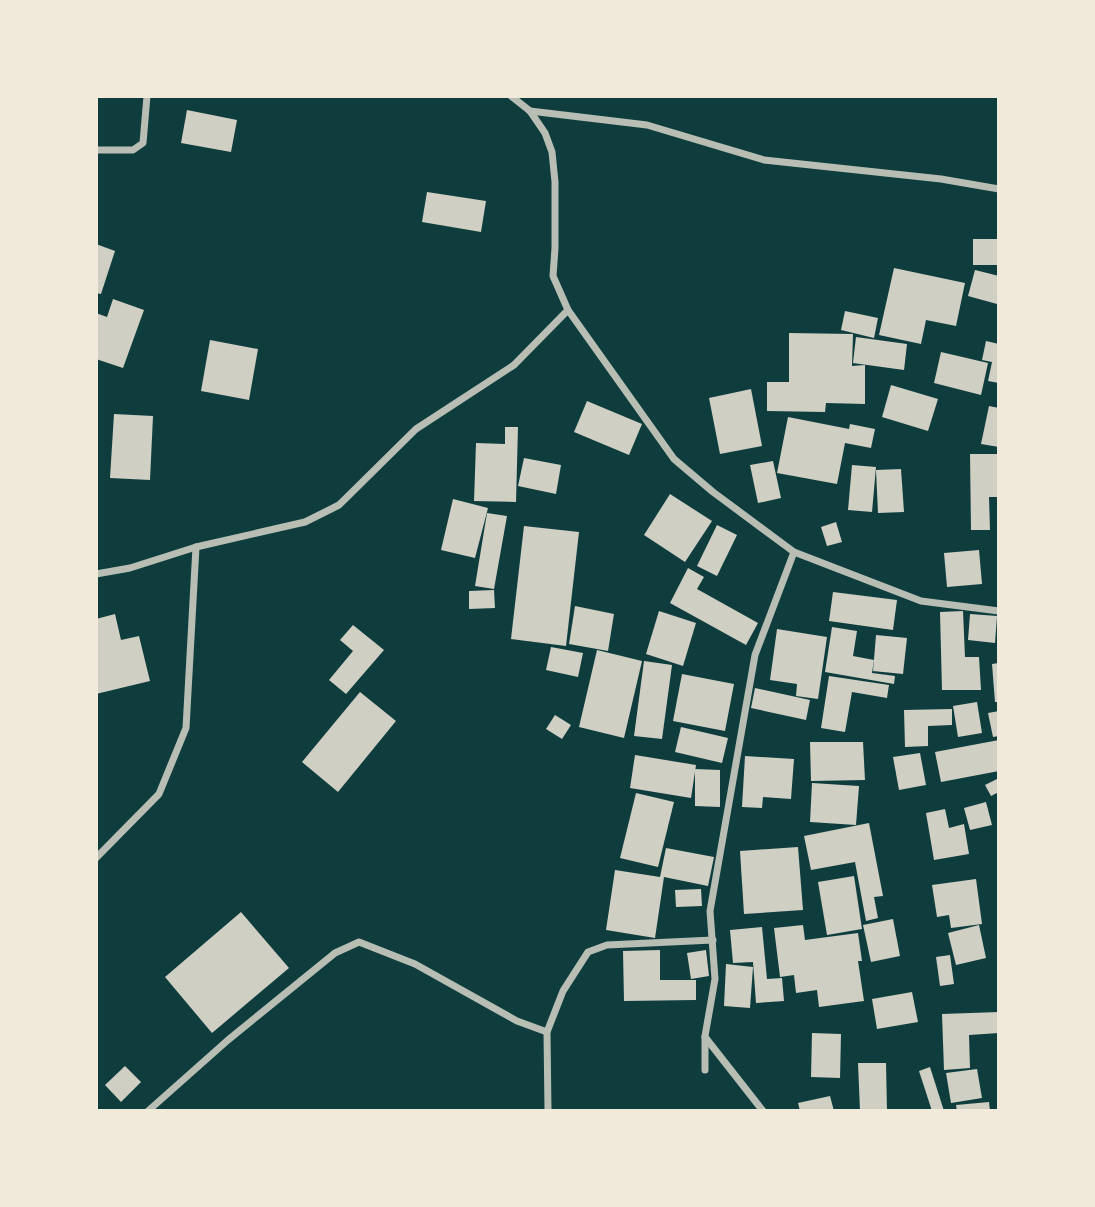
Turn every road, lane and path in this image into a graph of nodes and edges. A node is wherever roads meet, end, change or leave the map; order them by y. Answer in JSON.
{"nodes":[{"id":1,"x":147,"y":96,"type":"edge"},
{"id":2,"x":510,"y":96,"type":"edge"},
{"id":3,"x":530,"y":111,"type":"junction"},
{"id":4,"x":96,"y":150,"type":"edge"},
{"id":5,"x":999,"y":189,"type":"edge"},
{"id":6,"x":568,"y":310,"type":"junction"},
{"id":7,"x":196,"y":547,"type":"junction"},
{"id":8,"x":794,"y":552,"type":"junction"},
{"id":9,"x":96,"y":574,"type":"edge"},
{"id":10,"x":999,"y":611,"type":"edge"},
{"id":11,"x":96,"y":858,"type":"edge"},
{"id":12,"x":713,"y":940,"type":"junction"},
{"id":13,"x":547,"y":1032,"type":"junction"},
{"id":14,"x":705,"y":1036,"type":"junction"},
{"id":15,"x":705,"y":1070,"type":"dead end"},
{"id":16,"x":148,"y":1111,"type":"edge"},
{"id":17,"x":548,"y":1111,"type":"edge"},
{"id":18,"x":763,"y":1111,"type":"edge"}],
"edges":[{"from":1,"to":4,"type":"street"},
{"from":2,"to":3,"type":"street"},
{"from":3,"to":5,"type":"street"},
{"from":3,"to":6,"type":"street"},
{"from":6,"to":7,"type":"street"},
{"from":6,"to":8,"type":"street"},
{"from":7,"to":9,"type":"street"},
{"from":7,"to":11,"type":"street"},
{"from":8,"to":10,"type":"street"},
{"from":8,"to":12,"type":"street"},
{"from":12,"to":13,"type":"street"},
{"from":12,"to":14,"type":"street"},
{"from":13,"to":16,"type":"street"},
{"from":13,"to":17,"type":"street"},
{"from":14,"to":15,"type":"street"},
{"from":14,"to":18,"type":"street"}]}
